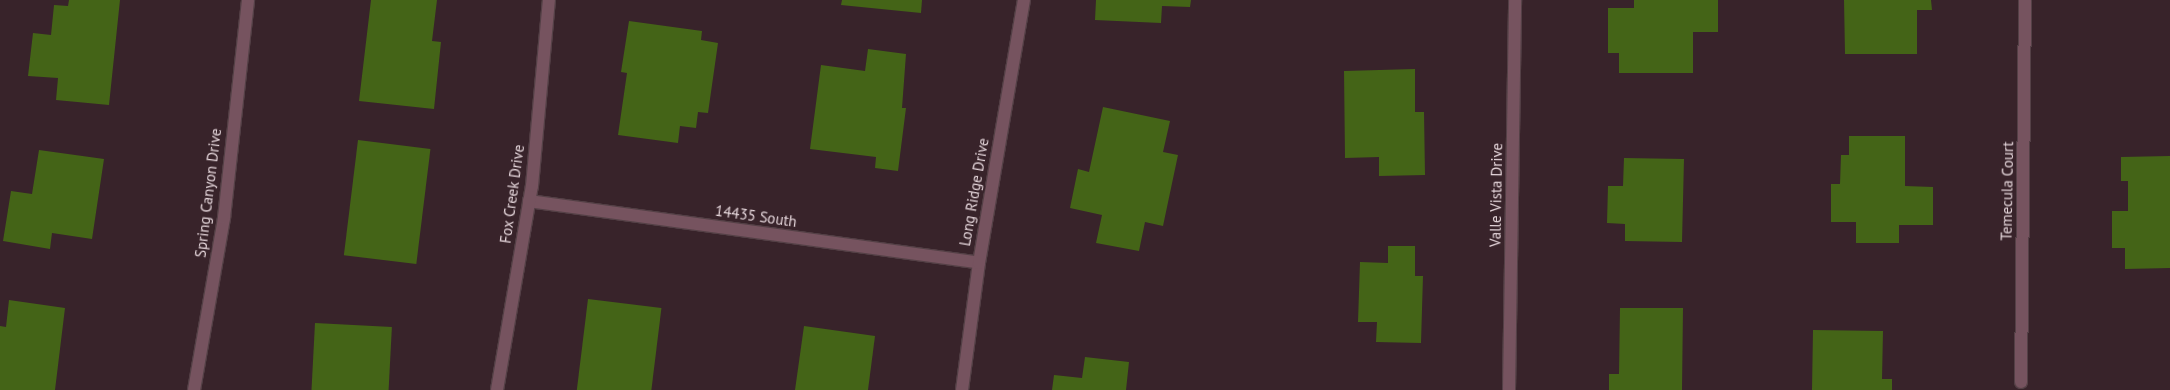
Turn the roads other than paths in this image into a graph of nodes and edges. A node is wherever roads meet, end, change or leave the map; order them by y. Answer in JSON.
{"nodes":[{"id":1,"x":248,"y":0,"type":"edge"},
{"id":2,"x":549,"y":0,"type":"edge"},
{"id":3,"x":1024,"y":0,"type":"edge"},
{"id":4,"x":1515,"y":0,"type":"edge"},
{"id":5,"x":2025,"y":0,"type":"edge"},
{"id":6,"x":530,"y":201,"type":"junction"},
{"id":7,"x":979,"y":263,"type":"junction"},
{"id":8,"x":2021,"y":382,"type":"dead end"},
{"id":9,"x":194,"y":390,"type":"edge"},
{"id":10,"x":497,"y":390,"type":"edge"},
{"id":11,"x":962,"y":390,"type":"edge"},
{"id":12,"x":1509,"y":390,"type":"edge"}],
"edges":[{"from":1,"to":9,"type":"street","name":"Spring Canyon Drive"},
{"from":2,"to":6,"type":"street","name":"Fox Creek Drive"},
{"from":3,"to":7,"type":"street","name":"Long Ridge Drive"},
{"from":4,"to":12,"type":"street","name":"Valle Vista Drive"},
{"from":5,"to":8,"type":"street","name":"Temecula Court"},
{"from":6,"to":7,"type":"street","name":"14435 South"},
{"from":6,"to":10,"type":"street","name":"Fox Creek Drive"},
{"from":7,"to":11,"type":"street","name":"Long Ridge Drive"}]}
